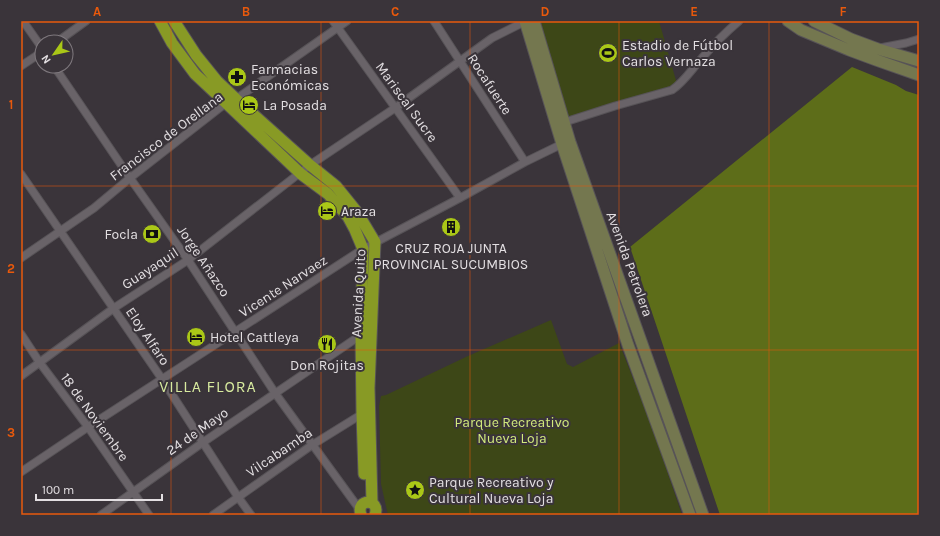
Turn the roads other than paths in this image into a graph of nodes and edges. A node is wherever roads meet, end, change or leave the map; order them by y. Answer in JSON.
{"nodes":[{"id":1,"x":22,"y":21,"type":"edge"},
{"id":2,"x":86,"y":21,"type":"edge"},
{"id":3,"x":160,"y":21,"type":"edge"},
{"id":4,"x":174,"y":21,"type":"edge"},
{"id":5,"x":334,"y":21,"type":"edge"},
{"id":6,"x":347,"y":21,"type":"edge"},
{"id":7,"x":434,"y":21,"type":"edge"},
{"id":8,"x":525,"y":21,"type":"edge"},
{"id":9,"x":534,"y":21,"type":"edge"},
{"id":10,"x":739,"y":21,"type":"edge"},
{"id":11,"x":788,"y":21,"type":"edge"},
{"id":12,"x":814,"y":21,"type":"edge"},
{"id":13,"x":338,"y":27,"type":"junction"},
{"id":14,"x":68,"y":34,"type":"edge"},
{"id":15,"x":34,"y":37,"type":"edge"},
{"id":16,"x":919,"y":39,"type":"edge"},
{"id":17,"x":878,"y":49,"type":"junction"},
{"id":18,"x":34,"y":57,"type":"edge"},
{"id":19,"x":919,"y":61,"type":"edge"},
{"id":20,"x":460,"y":62,"type":"junction"},
{"id":21,"x":21,"y":66,"type":"edge"},
{"id":22,"x":59,"y":74,"type":"edge"},
{"id":23,"x":919,"y":75,"type":"edge"},
{"id":24,"x":231,"y":101,"type":"junction"},
{"id":25,"x":395,"y":108,"type":"junction"},
{"id":26,"x":565,"y":122,"type":"junction"},
{"id":27,"x":566,"y":143,"type":"junction"},
{"id":28,"x":525,"y":162,"type":"junction"},
{"id":29,"x":310,"y":165,"type":"junction"},
{"id":30,"x":21,"y":174,"type":"edge"},
{"id":31,"x":301,"y":174,"type":"junction"},
{"id":32,"x":130,"y":178,"type":"junction"},
{"id":33,"x":460,"y":198,"type":"junction"},
{"id":34,"x":61,"y":231,"type":"junction"},
{"id":35,"x":376,"y":242,"type":"junction"},
{"id":36,"x":363,"y":249,"type":"junction"},
{"id":37,"x":21,"y":258,"type":"edge"},
{"id":38,"x":188,"y":260,"type":"junction"},
{"id":39,"x":114,"y":308,"type":"junction"},
{"id":40,"x":236,"y":332,"type":"junction"},
{"id":41,"x":21,"y":334,"type":"edge"},
{"id":42,"x":366,"y":335,"type":"junction"},
{"id":43,"x":40,"y":362,"type":"junction"},
{"id":44,"x":21,"y":376,"type":"edge"},
{"id":45,"x":162,"y":380,"type":"junction"},
{"id":46,"x":275,"y":393,"type":"junction"},
{"id":47,"x":362,"y":414,"type":"junction"},
{"id":48,"x":88,"y":427,"type":"junction"},
{"id":49,"x":202,"y":443,"type":"junction"},
{"id":50,"x":312,"y":445,"type":"junction"},
{"id":51,"x":21,"y":472,"type":"edge"},
{"id":52,"x":133,"y":492,"type":"junction"},
{"id":53,"x":238,"y":497,"type":"junction"},
{"id":54,"x":370,"y":510,"type":"edge"},
{"id":55,"x":101,"y":515,"type":"edge"},
{"id":56,"x":149,"y":515,"type":"edge"},
{"id":57,"x":213,"y":515,"type":"edge"},
{"id":58,"x":251,"y":515,"type":"edge"},
{"id":59,"x":690,"y":515,"type":"edge"},
{"id":60,"x":703,"y":515,"type":"edge"}],
"edges":[{"from":1,"to":15,"type":"street"},
{"from":2,"to":14,"type":"street"},
{"from":3,"to":24,"type":"highway","name":"Avenida Quito"},
{"from":4,"to":24,"type":"highway","name":"Avenida Quito"},
{"from":5,"to":13,"type":"street","name":"Mariscal Sucre"},
{"from":6,"to":13,"type":"street","name":"Francisco de Orellana"},
{"from":7,"to":20,"type":"street","name":"Rocafuerte"},
{"from":8,"to":20,"type":"street","name":"Guayaquil"},
{"from":8,"to":27,"type":"main road","name":"Avenida Petrolera"},
{"from":9,"to":26,"type":"main road","name":"Avenida Petrolera"},
{"from":10,"to":26,"type":"street"},
{"from":11,"to":23,"type":"main road"},
{"from":12,"to":17,"type":"main road"},
{"from":13,"to":24,"type":"street","name":"Francisco de Orellana"},
{"from":13,"to":25,"type":"street","name":"Mariscal Sucre"},
{"from":16,"to":17,"type":"street"},
{"from":17,"to":19,"type":"main road"},
{"from":18,"to":21,"type":"street"},
{"from":20,"to":25,"type":"street","name":"Guayaquil"},
{"from":20,"to":28,"type":"street","name":"Rocafuerte"},
{"from":22,"to":32,"type":"street","name":"Jorge Añazco"},
{"from":24,"to":29,"type":"highway","name":"Avenida Quito"},
{"from":24,"to":31,"type":"highway","name":"Avenida Quito"},
{"from":24,"to":32,"type":"street","name":"Francisco de Orellana"},
{"from":25,"to":29,"type":"street","name":"Guayaquil"},
{"from":25,"to":33,"type":"street","name":"Mariscal Sucre"},
{"from":26,"to":27,"type":"main road","name":"Avenida Petrolera"},
{"from":27,"to":28,"type":"street","name":"Vicente Narvaez"},
{"from":27,"to":59,"type":"main road","name":"Avenida Petrolera"},
{"from":27,"to":60,"type":"main road","name":"Avenida Petrolera"},
{"from":28,"to":33,"type":"street","name":"Vicente Narvaez"},
{"from":29,"to":31,"type":"street","name":"Guayaquil"},
{"from":29,"to":35,"type":"highway","name":"Avenida Quito"},
{"from":30,"to":34,"type":"street","name":"Eloy Alfaro"},
{"from":31,"to":36,"type":"highway","name":"Avenida Quito"},
{"from":31,"to":38,"type":"street","name":"Guayaquil"},
{"from":32,"to":34,"type":"street","name":"Francisco de Orellana"},
{"from":32,"to":38,"type":"street","name":"Jorge Añazco"},
{"from":33,"to":35,"type":"street","name":"Vicente Narvaez"},
{"from":34,"to":37,"type":"street","name":"Francisco de Orellana"},
{"from":34,"to":39,"type":"street","name":"Eloy Alfaro"},
{"from":35,"to":36,"type":"street","name":"Vicente Narvaez"},
{"from":35,"to":42,"type":"highway","name":"Avenida Quito"},
{"from":36,"to":40,"type":"street","name":"Vicente Narvaez"},
{"from":36,"to":42,"type":"highway","name":"Avenida Quito"},
{"from":38,"to":39,"type":"street","name":"Guayaquil"},
{"from":38,"to":40,"type":"street","name":"Jorge Añazco"},
{"from":39,"to":43,"type":"street","name":"Guayaquil"},
{"from":39,"to":45,"type":"street","name":"Eloy Alfaro"},
{"from":40,"to":45,"type":"street","name":"Vicente Narvaez"},
{"from":40,"to":46,"type":"street","name":"Jorge Añazco"},
{"from":41,"to":43,"type":"street","name":"18 de Noviembre"},
{"from":42,"to":46,"type":"street","name":"24 de Mayo"},
{"from":42,"to":47,"type":"highway","name":"Avenida Quito"},
{"from":42,"to":54,"type":"highway","name":"Avenida Quito"},
{"from":43,"to":44,"type":"street","name":"Guayaquil"},
{"from":43,"to":48,"type":"street","name":"18 de Noviembre"},
{"from":45,"to":48,"type":"street","name":"Vicente Narvaez"},
{"from":45,"to":49,"type":"street","name":"Eloy Alfaro"},
{"from":46,"to":49,"type":"street","name":"24 de Mayo"},
{"from":46,"to":50,"type":"street","name":"Jorge Añazco"},
{"from":47,"to":50,"type":"street","name":"Vilcabamba"},
{"from":47,"to":54,"type":"highway","name":"Avenida Quito"},
{"from":48,"to":51,"type":"street","name":"Vicente Narvaez"},
{"from":48,"to":52,"type":"street","name":"18 de Noviembre"},
{"from":49,"to":52,"type":"street","name":"24 de Mayo"},
{"from":49,"to":53,"type":"street","name":"Eloy Alfaro"},
{"from":50,"to":53,"type":"street","name":"Vilcabamba"},
{"from":50,"to":54,"type":"street","name":"Jorge Añazco"},
{"from":52,"to":55,"type":"street","name":"24 de Mayo"},
{"from":52,"to":56,"type":"street","name":"18 de Noviembre"},
{"from":53,"to":57,"type":"street","name":"Vilcabamba"},
{"from":53,"to":58,"type":"street","name":"Eloy Alfaro"}]}
